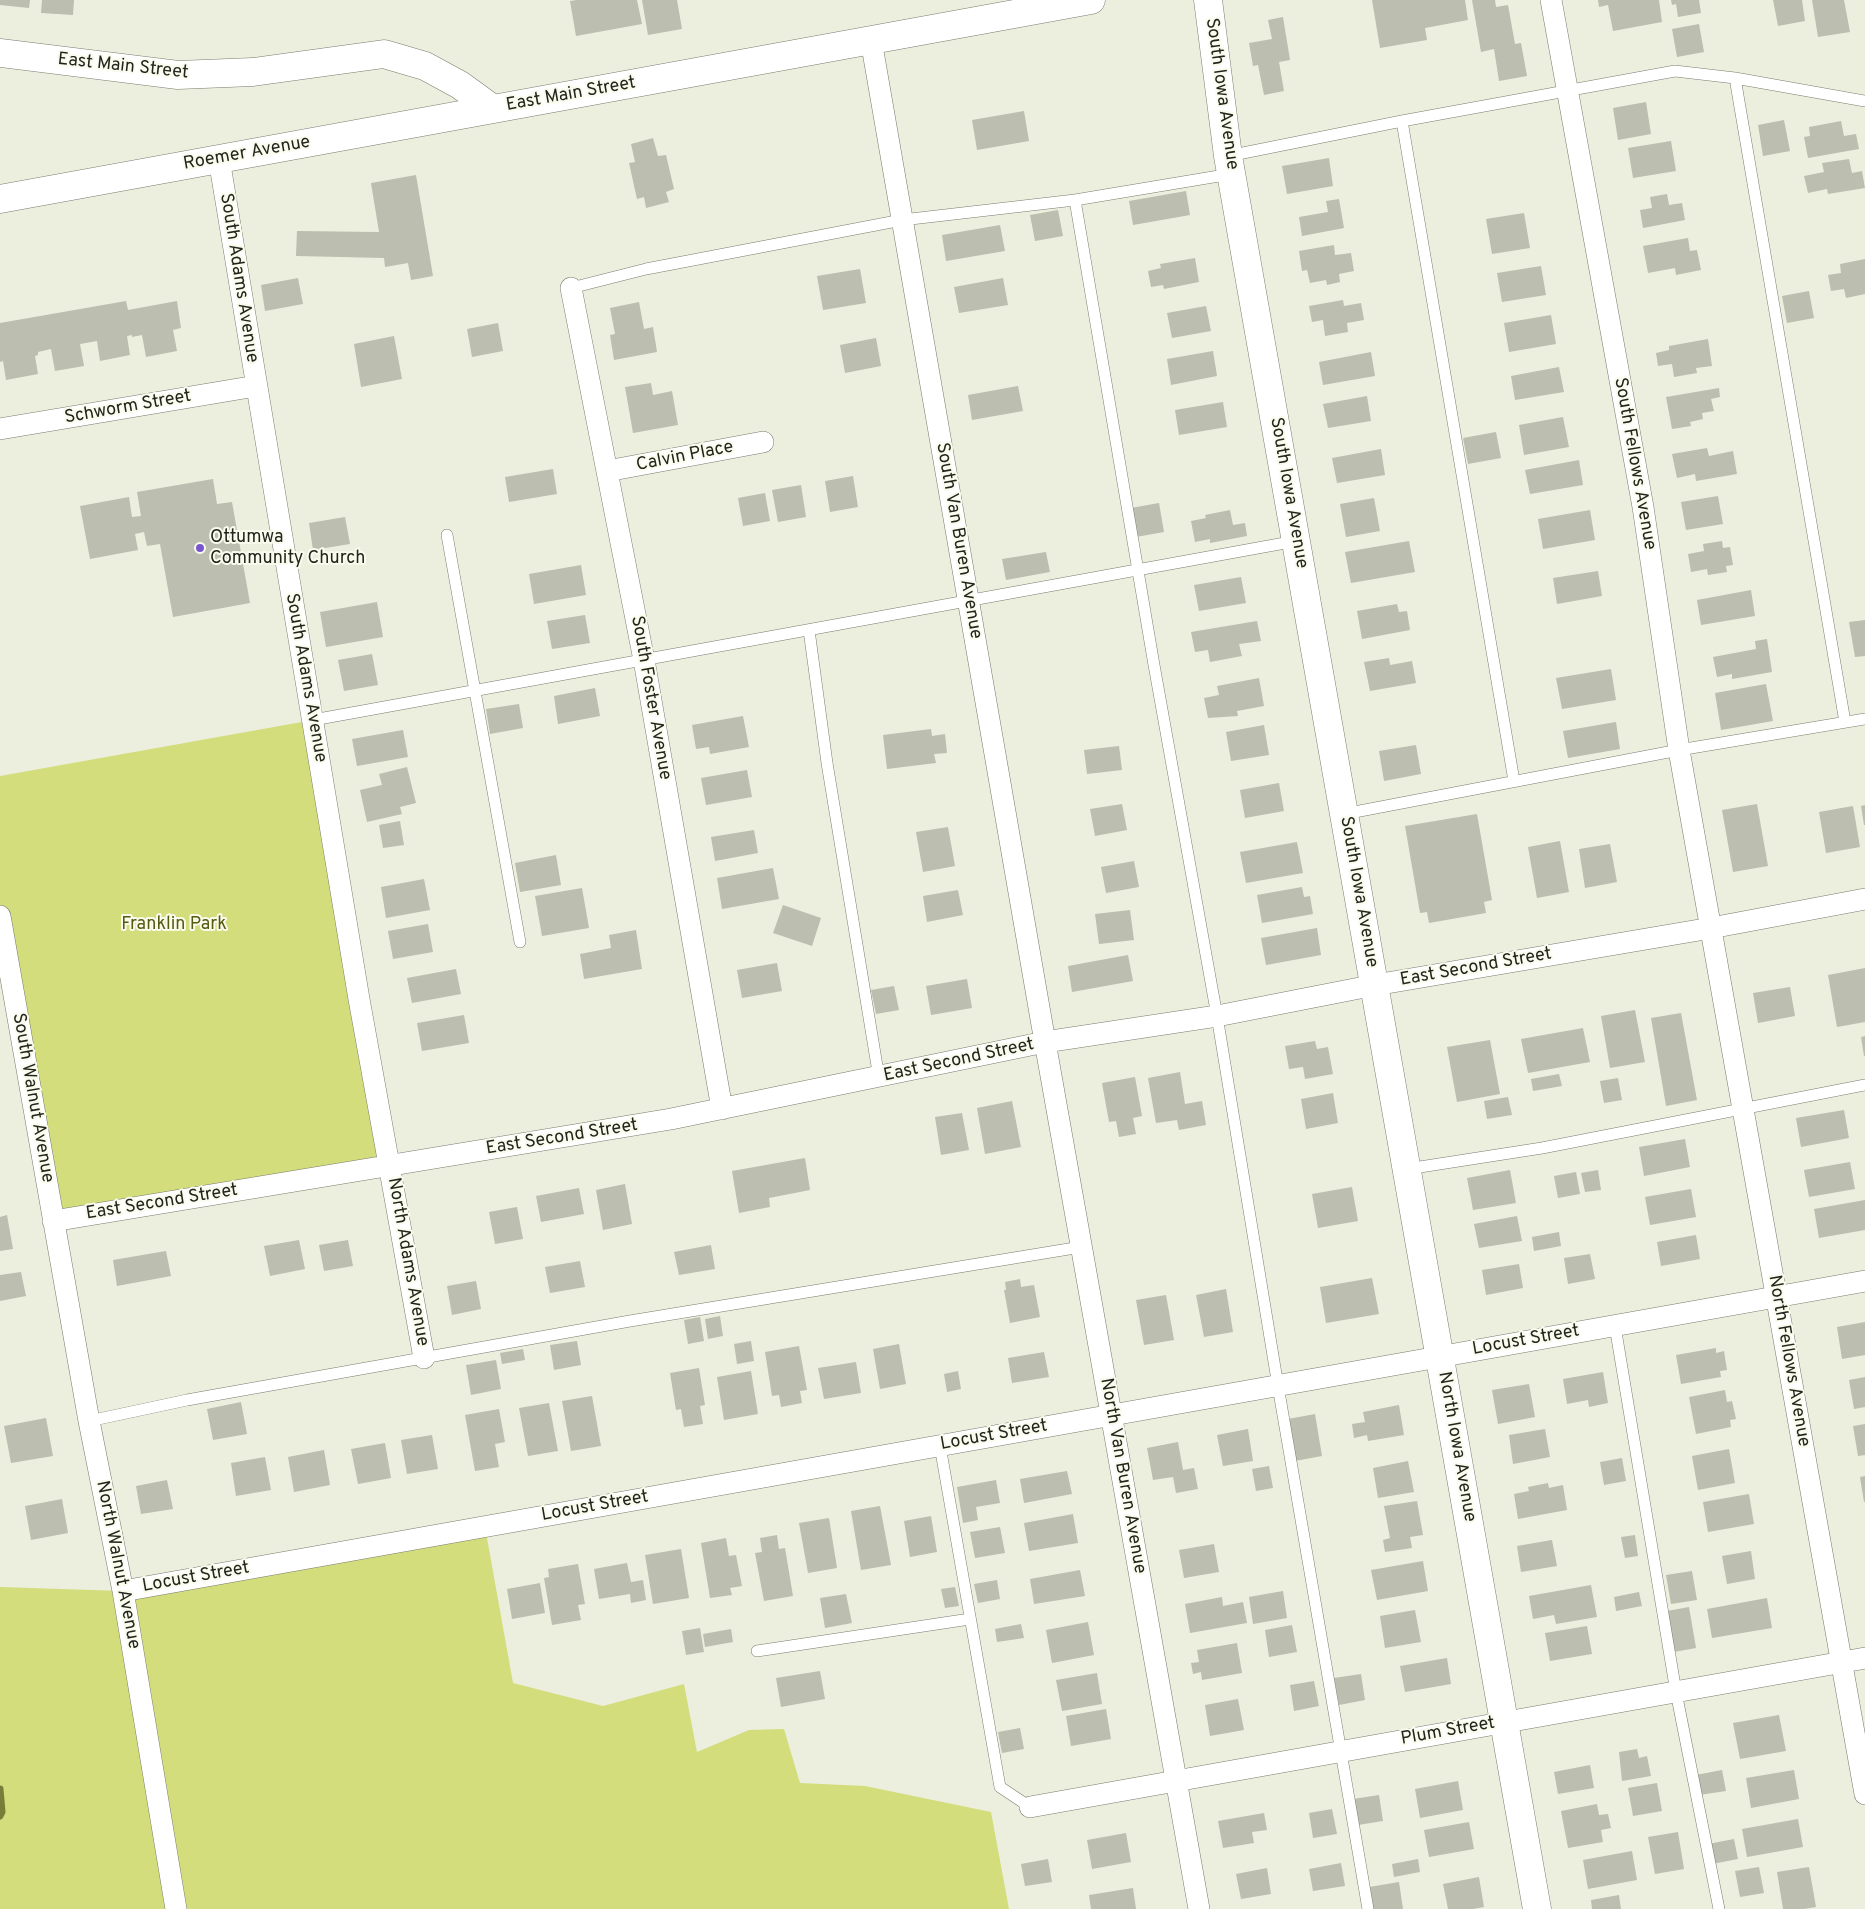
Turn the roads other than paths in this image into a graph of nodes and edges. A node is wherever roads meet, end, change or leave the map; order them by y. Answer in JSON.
{"nodes":[{"id":1,"x":1091,"y":0,"type":"edge"},
{"id":2,"x":1208,"y":0,"type":"edge"},
{"id":3,"x":1551,"y":0,"type":"edge"},
{"id":4,"x":871,"y":40,"type":"junction"},
{"id":5,"x":0,"y":53,"type":"edge"},
{"id":6,"x":1735,"y":78,"type":"junction"},
{"id":7,"x":1566,"y":90,"type":"junction"},
{"id":8,"x":1865,"y":101,"type":"edge"},
{"id":9,"x":493,"y":109,"type":"junction"},
{"id":10,"x":1402,"y":121,"type":"junction"},
{"id":11,"x":219,"y":159,"type":"junction"},
{"id":12,"x":1230,"y":165,"type":"junction"},
{"id":13,"x":0,"y":199,"type":"edge"},
{"id":14,"x":1075,"y":200,"type":"junction"},
{"id":15,"x":902,"y":220,"type":"junction"},
{"id":16,"x":571,"y":288,"type":"joint"},
{"id":17,"x":256,"y":386,"type":"junction"},
{"id":18,"x":0,"y":429,"type":"edge"},
{"id":19,"x":763,"y":442,"type":"dead end"},
{"id":20,"x":607,"y":471,"type":"junction"},
{"id":21,"x":447,"y":535,"type":"dead end"},
{"id":22,"x":1296,"y":541,"type":"junction"},
{"id":23,"x":1138,"y":570,"type":"junction"},
{"id":24,"x":968,"y":601,"type":"junction"},
{"id":25,"x":809,"y":630,"type":"junction"},
{"id":26,"x":644,"y":660,"type":"junction"},
{"id":27,"x":475,"y":690,"type":"junction"},
{"id":28,"x":1865,"y":719,"type":"edge"},
{"id":29,"x":313,"y":720,"type":"junction"},
{"id":30,"x":1845,"y":722,"type":"junction"},
{"id":31,"x":1679,"y":750,"type":"junction"},
{"id":32,"x":1514,"y":780,"type":"junction"},
{"id":33,"x":1344,"y":814,"type":"junction"},
{"id":34,"x":1865,"y":899,"type":"edge"},
{"id":35,"x":0,"y":916,"type":"edge"},
{"id":36,"x":1711,"y":928,"type":"junction"},
{"id":37,"x":520,"y":942,"type":"dead end"},
{"id":38,"x":1375,"y":985,"type":"junction"},
{"id":39,"x":1217,"y":1016,"type":"junction"},
{"id":40,"x":1045,"y":1042,"type":"junction"},
{"id":41,"x":880,"y":1078,"type":"junction"},
{"id":42,"x":1865,"y":1085,"type":"edge"},
{"id":43,"x":1743,"y":1109,"type":"junction"},
{"id":44,"x":722,"y":1110,"type":"junction"},
{"id":45,"x":389,"y":1166,"type":"junction"},
{"id":46,"x":1407,"y":1169,"type":"junction"},
{"id":47,"x":53,"y":1221,"type":"junction"},
{"id":48,"x":1081,"y":1247,"type":"junction"},
{"id":49,"x":1865,"y":1281,"type":"edge"},
{"id":50,"x":1776,"y":1297,"type":"junction"},
{"id":51,"x":1615,"y":1326,"type":"junction"},
{"id":52,"x":1440,"y":1356,"type":"junction"},
{"id":53,"x":424,"y":1358,"type":"junction"},
{"id":54,"x":1278,"y":1386,"type":"junction"},
{"id":55,"x":1111,"y":1416,"type":"junction"},
{"id":56,"x":89,"y":1421,"type":"junction"},
{"id":57,"x":940,"y":1446,"type":"junction"},
{"id":58,"x":123,"y":1591,"type":"junction"},
{"id":59,"x":970,"y":1620,"type":"junction"},
{"id":60,"x":757,"y":1651,"type":"dead end"},
{"id":61,"x":1865,"y":1658,"type":"edge"},
{"id":62,"x":1842,"y":1662,"type":"junction"},
{"id":63,"x":1676,"y":1692,"type":"junction"},
{"id":64,"x":1504,"y":1722,"type":"junction"},
{"id":65,"x":1340,"y":1752,"type":"junction"},
{"id":66,"x":1176,"y":1780,"type":"junction"},
{"id":67,"x":1865,"y":1794,"type":"edge"},
{"id":68,"x":1030,"y":1807,"type":"joint"},
{"id":69,"x":176,"y":1909,"type":"edge"},
{"id":70,"x":1199,"y":1909,"type":"edge"},
{"id":71,"x":1368,"y":1909,"type":"edge"},
{"id":72,"x":1537,"y":1909,"type":"edge"},
{"id":73,"x":1719,"y":1909,"type":"edge"}],
"edges":[{"from":1,"to":4,"type":"main road","name":"East Main Street"},
{"from":2,"to":12,"type":"main road","name":"South Iowa Avenue"},
{"from":3,"to":7,"type":"street","name":"South Fellows Avenue"},
{"from":4,"to":9,"type":"main road","name":"East Main Street"},
{"from":4,"to":15,"type":"street","name":"South Van Buren Avenue"},
{"from":5,"to":9,"type":"main road","name":"East Main Street"},
{"from":6,"to":7,"type":"lane"},
{"from":6,"to":8,"type":"lane"},
{"from":6,"to":30,"type":"lane"},
{"from":7,"to":10,"type":"lane"},
{"from":7,"to":31,"type":"street","name":"South Fellows Avenue"},
{"from":9,"to":11,"type":"main road","name":"Roemer Avenue"},
{"from":10,"to":12,"type":"lane"},
{"from":10,"to":32,"type":"lane"},
{"from":11,"to":13,"type":"main road","name":"Roemer Avenue"},
{"from":11,"to":17,"type":"street","name":"South Adams Avenue"},
{"from":12,"to":14,"type":"lane"},
{"from":12,"to":22,"type":"main road","name":"South Iowa Avenue"},
{"from":14,"to":15,"type":"lane"},
{"from":14,"to":23,"type":"lane"},
{"from":15,"to":16,"type":"lane"},
{"from":15,"to":24,"type":"street","name":"South Van Buren Avenue"},
{"from":16,"to":20,"type":"street","name":"South Foster Avenue"},
{"from":17,"to":18,"type":"street","name":"Schworm Street"},
{"from":17,"to":29,"type":"street","name":"South Adams Avenue"},
{"from":19,"to":20,"type":"street","name":"Calvin Place"},
{"from":20,"to":26,"type":"street","name":"South Foster Avenue"},
{"from":21,"to":27,"type":"lane"},
{"from":22,"to":23,"type":"lane"},
{"from":22,"to":33,"type":"main road","name":"South Iowa Avenue"},
{"from":23,"to":24,"type":"lane"},
{"from":23,"to":39,"type":"lane"},
{"from":24,"to":25,"type":"lane"},
{"from":24,"to":40,"type":"street","name":"South Van Buren Avenue"},
{"from":25,"to":26,"type":"lane"},
{"from":25,"to":41,"type":"lane"},
{"from":26,"to":27,"type":"lane"},
{"from":26,"to":44,"type":"street","name":"South Foster Avenue"},
{"from":27,"to":29,"type":"lane"},
{"from":27,"to":37,"type":"lane"},
{"from":28,"to":30,"type":"lane"},
{"from":29,"to":45,"type":"street","name":"South Adams Avenue"},
{"from":30,"to":31,"type":"lane"},
{"from":31,"to":32,"type":"lane"},
{"from":31,"to":36,"type":"street","name":"South Fellows Avenue"},
{"from":32,"to":33,"type":"lane"},
{"from":33,"to":38,"type":"main road","name":"South Iowa Avenue"},
{"from":34,"to":36,"type":"street","name":"East Second Street"},
{"from":35,"to":47,"type":"street","name":"South Walnut Avenue"},
{"from":36,"to":38,"type":"street","name":"East Second Street"},
{"from":36,"to":43,"type":"street","name":"North Fellows Avenue"},
{"from":38,"to":39,"type":"street","name":"East Second Street"},
{"from":38,"to":46,"type":"main road","name":"North Iowa Avenue"},
{"from":39,"to":40,"type":"street","name":"East Second Street"},
{"from":39,"to":54,"type":"lane"},
{"from":40,"to":41,"type":"street","name":"East Second Street"},
{"from":40,"to":48,"type":"street","name":"North Van Buren Avenue"},
{"from":41,"to":44,"type":"street","name":"East Second Street"},
{"from":42,"to":43,"type":"lane"},
{"from":43,"to":46,"type":"lane"},
{"from":43,"to":50,"type":"street","name":"North Fellows Avenue"},
{"from":44,"to":45,"type":"street","name":"East Second Street"},
{"from":45,"to":47,"type":"street","name":"East Second Street"},
{"from":45,"to":53,"type":"street","name":"North Adams Avenue"},
{"from":46,"to":52,"type":"main road","name":"North Iowa Avenue"},
{"from":47,"to":56,"type":"street","name":"North Walnut Avenue"},
{"from":48,"to":53,"type":"lane"},
{"from":48,"to":55,"type":"street","name":"North Van Buren Avenue"},
{"from":49,"to":50,"type":"street","name":"Locust Street"},
{"from":50,"to":51,"type":"street","name":"Locust Street"},
{"from":50,"to":62,"type":"street","name":"North Fellows Avenue"},
{"from":51,"to":52,"type":"street","name":"Locust Street"},
{"from":51,"to":63,"type":"lane"},
{"from":52,"to":54,"type":"street","name":"Locust Street"},
{"from":52,"to":64,"type":"main road","name":"North Iowa Avenue"},
{"from":53,"to":56,"type":"lane"},
{"from":54,"to":55,"type":"street","name":"Locust Street"},
{"from":54,"to":65,"type":"lane"},
{"from":55,"to":57,"type":"street","name":"Locust Street"},
{"from":55,"to":66,"type":"street","name":"North Van Buren Avenue"},
{"from":56,"to":58,"type":"street","name":"North Walnut Avenue"},
{"from":57,"to":58,"type":"street","name":"Locust Street"},
{"from":57,"to":59,"type":"lane"},
{"from":58,"to":69,"type":"street","name":"North Walnut Avenue"},
{"from":59,"to":60,"type":"lane"},
{"from":59,"to":68,"type":"lane"},
{"from":61,"to":62,"type":"street","name":"Plum Street"},
{"from":62,"to":63,"type":"street","name":"Plum Street"},
{"from":62,"to":67,"type":"street","name":"North Fellows Avenue"},
{"from":63,"to":64,"type":"street","name":"Plum Street"},
{"from":63,"to":73,"type":"lane"},
{"from":64,"to":65,"type":"street","name":"Plum Street"},
{"from":64,"to":72,"type":"main road","name":"North Iowa Avenue"},
{"from":65,"to":66,"type":"street","name":"Plum Street"},
{"from":65,"to":71,"type":"lane"},
{"from":66,"to":68,"type":"street","name":"Plum Street"},
{"from":66,"to":70,"type":"street","name":"North Van Buren Avenue"}]}
